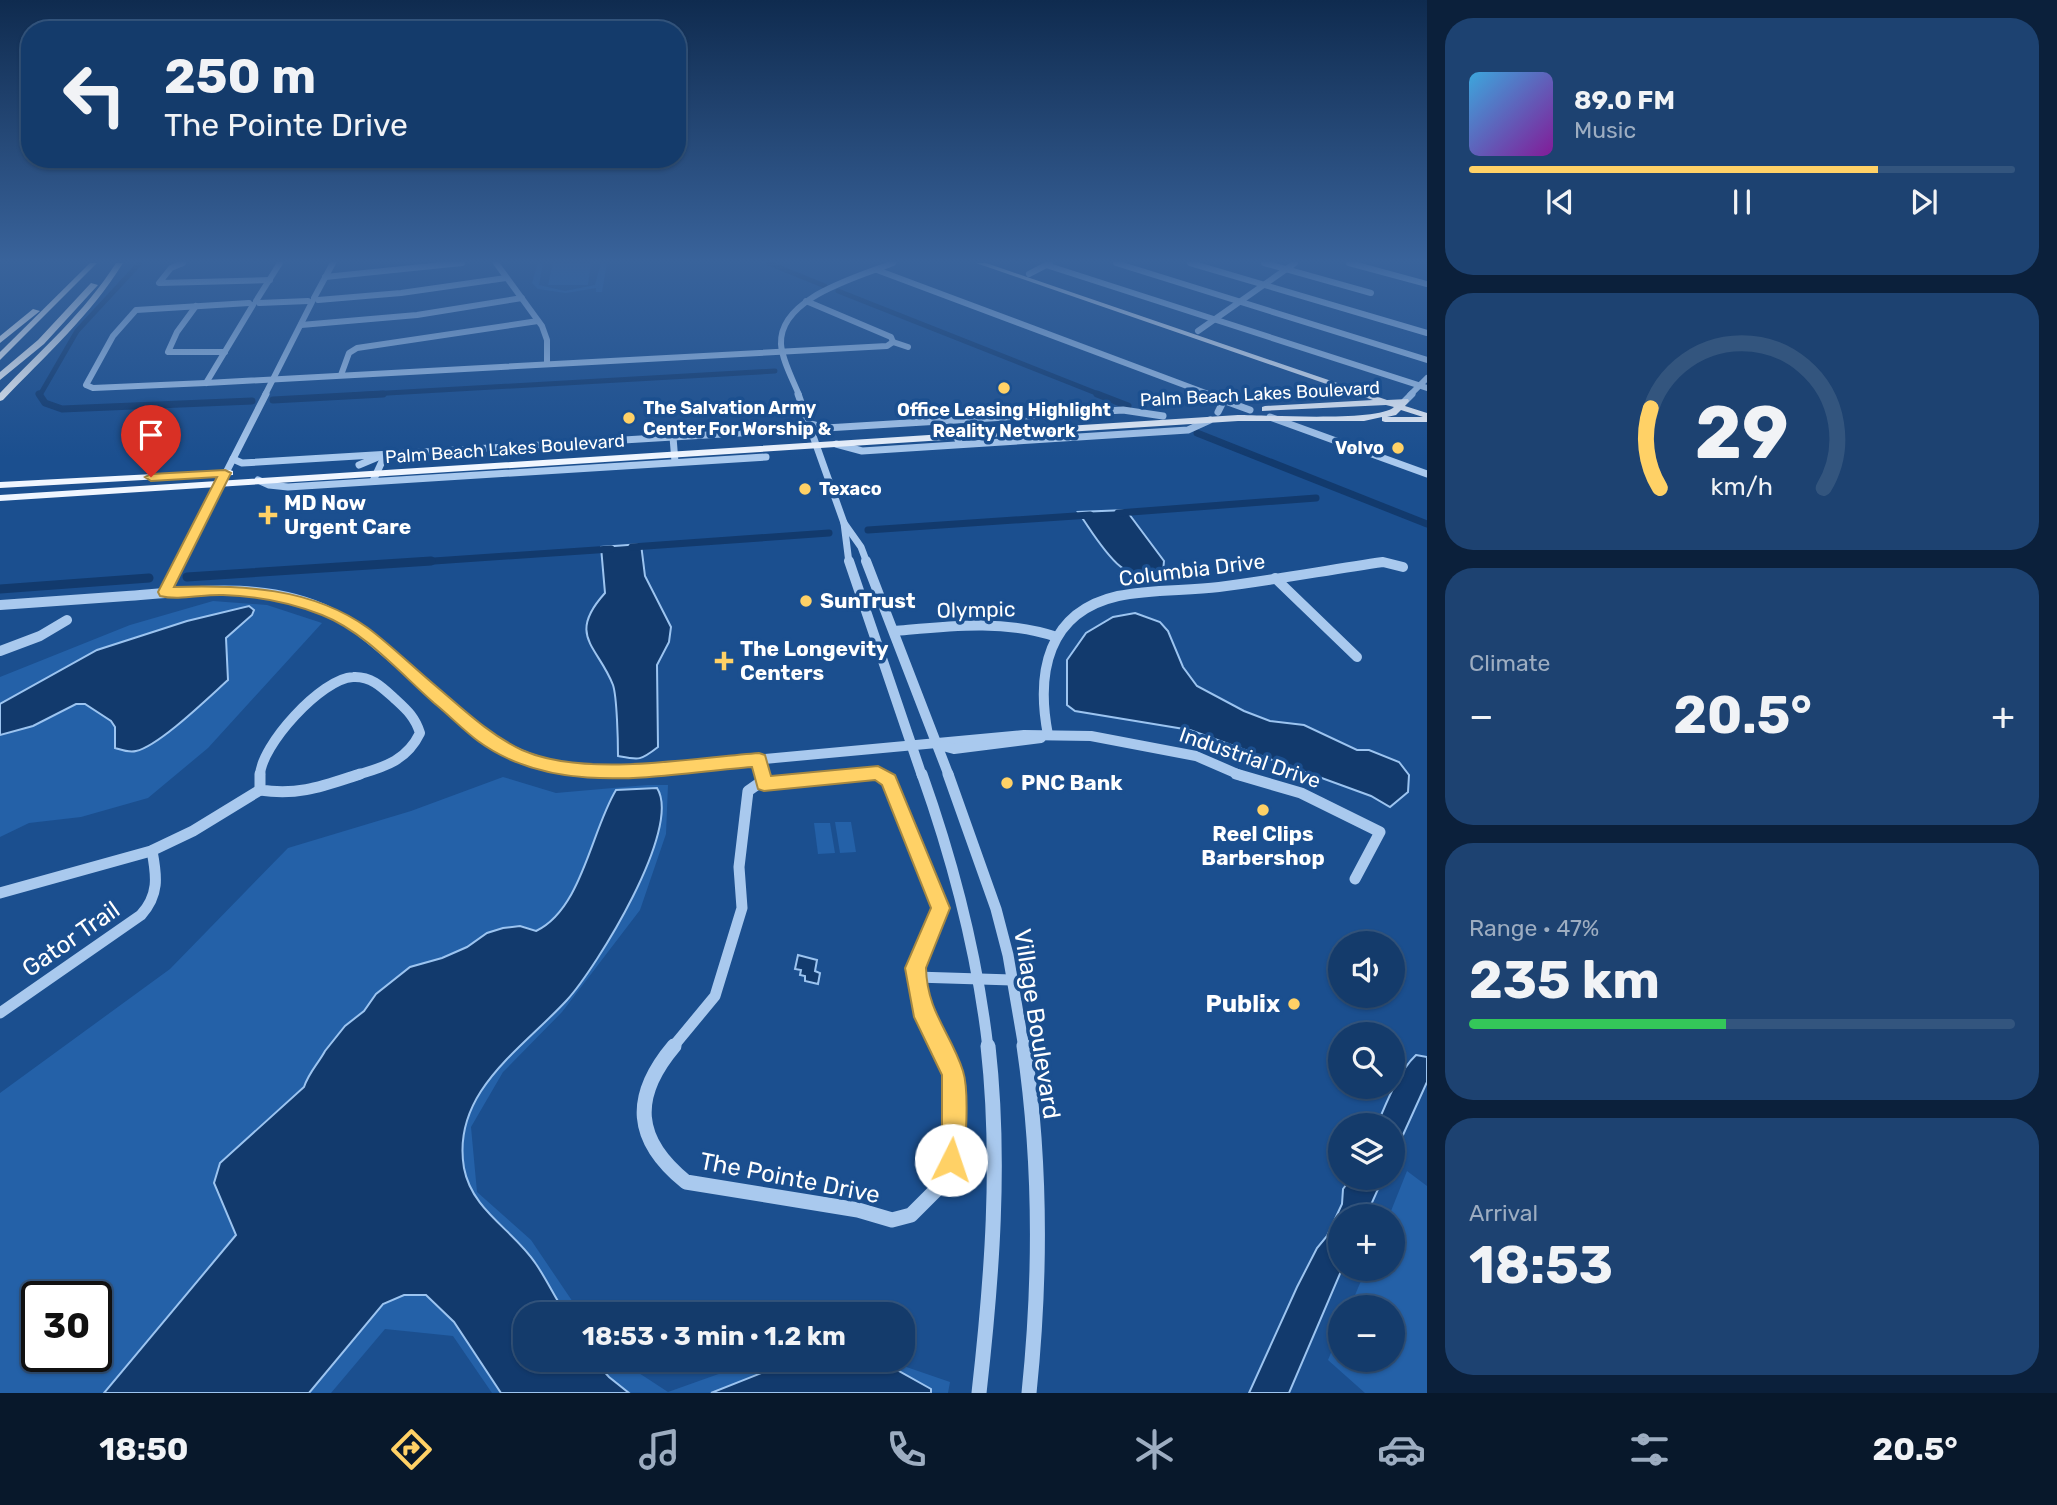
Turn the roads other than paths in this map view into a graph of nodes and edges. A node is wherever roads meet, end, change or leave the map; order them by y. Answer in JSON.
{"nodes":[{"id":1,"x":16,"y":328,"type":"edge"},
{"id":2,"x":29,"y":328,"type":"edge"},
{"id":3,"x":55,"y":328,"type":"edge"},
{"id":4,"x":67,"y":328,"type":"edge"},
{"id":5,"x":120,"y":328,"type":"edge"},
{"id":6,"x":180,"y":328,"type":"edge"},
{"id":7,"x":239,"y":328,"type":"edge"},
{"id":8,"x":299,"y":328,"type":"edge"},
{"id":9,"x":491,"y":328,"type":"edge"},
{"id":10,"x":541,"y":328,"type":"edge"},
{"id":11,"x":783,"y":328,"type":"edge"},
{"id":12,"x":870,"y":328,"type":"edge"},
{"id":13,"x":1039,"y":328,"type":"edge"},
{"id":14,"x":1170,"y":328,"type":"edge"},
{"id":15,"x":1185,"y":328,"type":"edge"},
{"id":16,"x":1189,"y":328,"type":"edge"},
{"id":17,"x":1202,"y":328,"type":"edge"},
{"id":18,"x":1242,"y":328,"type":"edge"},
{"id":19,"x":1325,"y":328,"type":"edge"},
{"id":20,"x":1410,"y":328,"type":"edge"},
{"id":21,"x":1198,"y":331,"type":"junction"},
{"id":22,"x":1427,"y":333,"type":"edge"},
{"id":23,"x":1189,"y":335,"type":"junction"},
{"id":24,"x":0,"y":340,"type":"edge"},
{"id":25,"x":892,"y":343,"type":"junction"},
{"id":26,"x":908,"y":347,"type":"dead end"},
{"id":27,"x":225,"y":352,"type":"junction"},
{"id":28,"x":783,"y":352,"type":"junction"},
{"id":29,"x":0,"y":357,"type":"edge"},
{"id":30,"x":1276,"y":357,"type":"junction"},
{"id":31,"x":1427,"y":359,"type":"edge"},
{"id":32,"x":547,"y":364,"type":"junction"},
{"id":33,"x":341,"y":375,"type":"junction"},
{"id":34,"x":0,"y":377,"type":"edge"},
{"id":35,"x":1317,"y":378,"type":"junction"},
{"id":36,"x":1427,"y":378,"type":"edge"},
{"id":37,"x":274,"y":379,"type":"junction"},
{"id":38,"x":206,"y":383,"type":"junction"},
{"id":39,"x":1423,"y":387,"type":"edge"},
{"id":40,"x":1201,"y":390,"type":"junction"},
{"id":41,"x":0,"y":398,"type":"edge"},
{"id":42,"x":1388,"y":402,"type":"junction"},
{"id":43,"x":1336,"y":404,"type":"junction"},
{"id":44,"x":1402,"y":404,"type":"junction"},
{"id":45,"x":1427,"y":408,"type":"edge"},
{"id":46,"x":1250,"y":410,"type":"junction"},
{"id":47,"x":1218,"y":412,"type":"junction"},
{"id":48,"x":1269,"y":417,"type":"junction"},
{"id":49,"x":1330,"y":417,"type":"junction"},
{"id":50,"x":1238,"y":418,"type":"junction"},
{"id":51,"x":1364,"y":418,"type":"junction"},
{"id":52,"x":1427,"y":418,"type":"edge"},
{"id":53,"x":1084,"y":420,"type":"junction"},
{"id":54,"x":1210,"y":420,"type":"junction"},
{"id":55,"x":808,"y":423,"type":"junction"},
{"id":56,"x":880,"y":425,"type":"junction"},
{"id":57,"x":1113,"y":426,"type":"junction"},
{"id":58,"x":1142,"y":433,"type":"junction"},
{"id":59,"x":862,"y":434,"type":"junction"},
{"id":60,"x":1317,"y":434,"type":"junction"},
{"id":61,"x":956,"y":436,"type":"junction"},
{"id":62,"x":815,"y":441,"type":"junction"},
{"id":63,"x":674,"y":450,"type":"junction"},
{"id":64,"x":749,"y":453,"type":"junction"},
{"id":65,"x":766,"y":457,"type":"dead end"},
{"id":66,"x":233,"y":459,"type":"junction"},
{"id":67,"x":527,"y":459,"type":"junction"},
{"id":68,"x":379,"y":468,"type":"junction"},
{"id":69,"x":1427,"y":474,"type":"edge"},
{"id":70,"x":223,"y":478,"type":"junction"},
{"id":71,"x":0,"y":485,"type":"edge"},
{"id":72,"x":97,"y":486,"type":"junction"},
{"id":73,"x":0,"y":498,"type":"edge"},
{"id":74,"x":844,"y":523,"type":"junction"},
{"id":75,"x":1403,"y":567,"type":"dead end"},
{"id":76,"x":1275,"y":578,"type":"junction"},
{"id":77,"x":165,"y":592,"type":"junction"},
{"id":78,"x":0,"y":605,"type":"edge"},
{"id":79,"x":67,"y":620,"type":"dead end"},
{"id":80,"x":894,"y":631,"type":"junction"},
{"id":81,"x":1057,"y":637,"type":"junction"},
{"id":82,"x":0,"y":651,"type":"edge"},
{"id":83,"x":1357,"y":657,"type":"dead end"},
{"id":84,"x":1048,"y":735,"type":"junction"},
{"id":85,"x":937,"y":745,"type":"junction"},
{"id":86,"x":910,"y":746,"type":"junction"},
{"id":87,"x":759,"y":760,"type":"junction"},
{"id":88,"x":764,"y":784,"type":"junction"},
{"id":89,"x":260,"y":790,"type":"junction"},
{"id":90,"x":152,"y":851,"type":"junction"},
{"id":91,"x":1355,"y":879,"type":"dead end"},
{"id":92,"x":0,"y":893,"type":"edge"},
{"id":93,"x":916,"y":977,"type":"junction"},
{"id":94,"x":978,"y":977,"type":"junction"},
{"id":95,"x":1012,"y":980,"type":"junction"},
{"id":96,"x":0,"y":1013,"type":"edge"},
{"id":97,"x":979,"y":1393,"type":"edge"},
{"id":98,"x":1029,"y":1393,"type":"edge"}],
"edges":[{"from":1,"to":24,"type":"highway"},
{"from":2,"to":29,"type":"highway"},
{"from":3,"to":34,"type":"highway"},
{"from":4,"to":41,"type":"highway"},
{"from":5,"to":38,"type":"street"},
{"from":6,"to":27,"type":"street"},
{"from":7,"to":27,"type":"street"},
{"from":8,"to":37,"type":"street"},
{"from":9,"to":33,"type":"street"},
{"from":10,"to":32,"type":"street"},
{"from":11,"to":28,"type":"street"},
{"from":12,"to":25,"type":"street"},
{"from":13,"to":40,"type":"street"},
{"from":14,"to":23,"type":"main road"},
{"from":15,"to":21,"type":"main road"},
{"from":16,"to":21,"type":"main road"},
{"from":17,"to":21,"type":"street"},
{"from":18,"to":39,"type":"street"},
{"from":19,"to":31,"type":"street"},
{"from":20,"to":22,"type":"street"},
{"from":21,"to":30,"type":"main road"},
{"from":23,"to":30,"type":"main road"},
{"from":23,"to":35,"type":"main road"},
{"from":25,"to":26,"type":"street"},
{"from":25,"to":28,"type":"street"},
{"from":27,"to":38,"type":"street"},
{"from":28,"to":32,"type":"street"},
{"from":28,"to":55,"type":"street","name":"Village Boulevard"},
{"from":30,"to":44,"type":"main road"},
{"from":32,"to":33,"type":"street"},
{"from":33,"to":37,"type":"street"},
{"from":35,"to":42,"type":"main road"},
{"from":35,"to":43,"type":"main road"},
{"from":36,"to":39,"type":"street"},
{"from":37,"to":38,"type":"street"},
{"from":37,"to":66,"type":"street"},
{"from":39,"to":44,"type":"street"},
{"from":40,"to":46,"type":"street"},
{"from":40,"to":47,"type":"street"},
{"from":42,"to":43,"type":"main road","name":"Palm Beach Lakes Boulevard"},
{"from":42,"to":44,"type":"main road"},
{"from":43,"to":46,"type":"main road","name":"Palm Beach Lakes Boulevard"},
{"from":44,"to":45,"type":"main road"},
{"from":44,"to":51,"type":"main road","name":"Palm Beach Lakes Boulevard"},
{"from":44,"to":52,"type":"main road"},
{"from":46,"to":47,"type":"main road","name":"Palm Beach Lakes Boulevard"},
{"from":46,"to":50,"type":"main road"},
{"from":47,"to":53,"type":"main road","name":"Palm Beach Lakes Boulevard"},
{"from":48,"to":49,"type":"main road","name":"Palm Beach Lakes Boulevard"},
{"from":48,"to":50,"type":"main road","name":"Palm Beach Lakes Boulevard"},
{"from":48,"to":60,"type":"street"},
{"from":49,"to":51,"type":"main road","name":"Palm Beach Lakes Boulevard"},
{"from":49,"to":60,"type":"street"},
{"from":50,"to":54,"type":"main road","name":"Palm Beach Lakes Boulevard"},
{"from":51,"to":52,"type":"main road"},
{"from":53,"to":56,"type":"street"},
{"from":53,"to":57,"type":"main road","name":"Palm Beach Lakes Boulevard"},
{"from":53,"to":61,"type":"main road","name":"Palm Beach Lakes Boulevard"},
{"from":54,"to":57,"type":"main road","name":"Palm Beach Lakes Boulevard"},
{"from":54,"to":58,"type":"street"},
{"from":55,"to":56,"type":"street"},
{"from":55,"to":62,"type":"street","name":"Village Boulevard"},
{"from":55,"to":63,"type":"street"},
{"from":56,"to":59,"type":"street"},
{"from":57,"to":58,"type":"street"},
{"from":58,"to":61,"type":"street"},
{"from":59,"to":61,"type":"main road","name":"Palm Beach Lakes Boulevard"},
{"from":59,"to":62,"type":"main road","name":"Palm Beach Lakes Boulevard"},
{"from":60,"to":69,"type":"street"},
{"from":61,"to":62,"type":"main road","name":"Palm Beach Lakes Boulevard"},
{"from":62,"to":63,"type":"main road","name":"Palm Beach Lakes Boulevard"},
{"from":62,"to":64,"type":"main road","name":"Palm Beach Lakes Boulevard"},
{"from":62,"to":74,"type":"street","name":"Village Boulevard"},
{"from":63,"to":64,"type":"main road","name":"Palm Beach Lakes Boulevard"},
{"from":63,"to":67,"type":"main road","name":"Palm Beach Lakes Boulevard"},
{"from":63,"to":67,"type":"street"},
{"from":64,"to":65,"type":"street"},
{"from":66,"to":68,"type":"street"},
{"from":66,"to":70,"type":"street"},
{"from":67,"to":68,"type":"main road","name":"Palm Beach Lakes Boulevard"},
{"from":67,"to":68,"type":"street"},
{"from":68,"to":70,"type":"main road","name":"Palm Beach Lakes Boulevard"},
{"from":68,"to":70,"type":"main road","name":"Palm Beach Lakes Boulevard"},
{"from":70,"to":72,"type":"main road","name":"Palm Beach Lakes Boulevard"},
{"from":70,"to":72,"type":"main road","name":"Palm Beach Lakes Boulevard"},
{"from":70,"to":77,"type":"street"},
{"from":71,"to":72,"type":"main road","name":"Palm Beach Lakes Boulevard"},
{"from":72,"to":73,"type":"main road","name":"Palm Beach Lakes Boulevard"},
{"from":74,"to":80,"type":"street","name":"Village Boulevard"},
{"from":74,"to":86,"type":"street","name":"Village Boulevard"},
{"from":75,"to":76,"type":"street","name":"Columbia Drive"},
{"from":76,"to":81,"type":"street","name":"Columbia Drive"},
{"from":76,"to":83,"type":"street"},
{"from":77,"to":78,"type":"street","name":"Industrial Drive"},
{"from":77,"to":87,"type":"street","name":"Industrial Drive"},
{"from":79,"to":82,"type":"street"},
{"from":80,"to":81,"type":"street","name":"Olympic"},
{"from":80,"to":85,"type":"street","name":"Village Boulevard"},
{"from":81,"to":84,"type":"street","name":"Columbia Drive"},
{"from":84,"to":85,"type":"street","name":"Industrial Drive"},
{"from":84,"to":91,"type":"street","name":"Industrial Drive"},
{"from":85,"to":86,"type":"street","name":"Industrial Drive"},
{"from":85,"to":95,"type":"street","name":"Village Boulevard"},
{"from":86,"to":87,"type":"street","name":"Industrial Drive"},
{"from":86,"to":94,"type":"street","name":"Village Boulevard"},
{"from":87,"to":88,"type":"street"},
{"from":88,"to":93,"type":"street","name":"The Pointe Drive"},
{"from":88,"to":93,"type":"street","name":"The Pointe Drive"},
{"from":89,"to":89,"type":"street"},
{"from":89,"to":90,"type":"street"},
{"from":90,"to":92,"type":"street"},
{"from":90,"to":96,"type":"street","name":"Gator Trail"},
{"from":93,"to":94,"type":"street"},
{"from":94,"to":95,"type":"street"},
{"from":94,"to":97,"type":"street","name":"Village Boulevard"},
{"from":95,"to":98,"type":"street","name":"Village Boulevard"}]}
